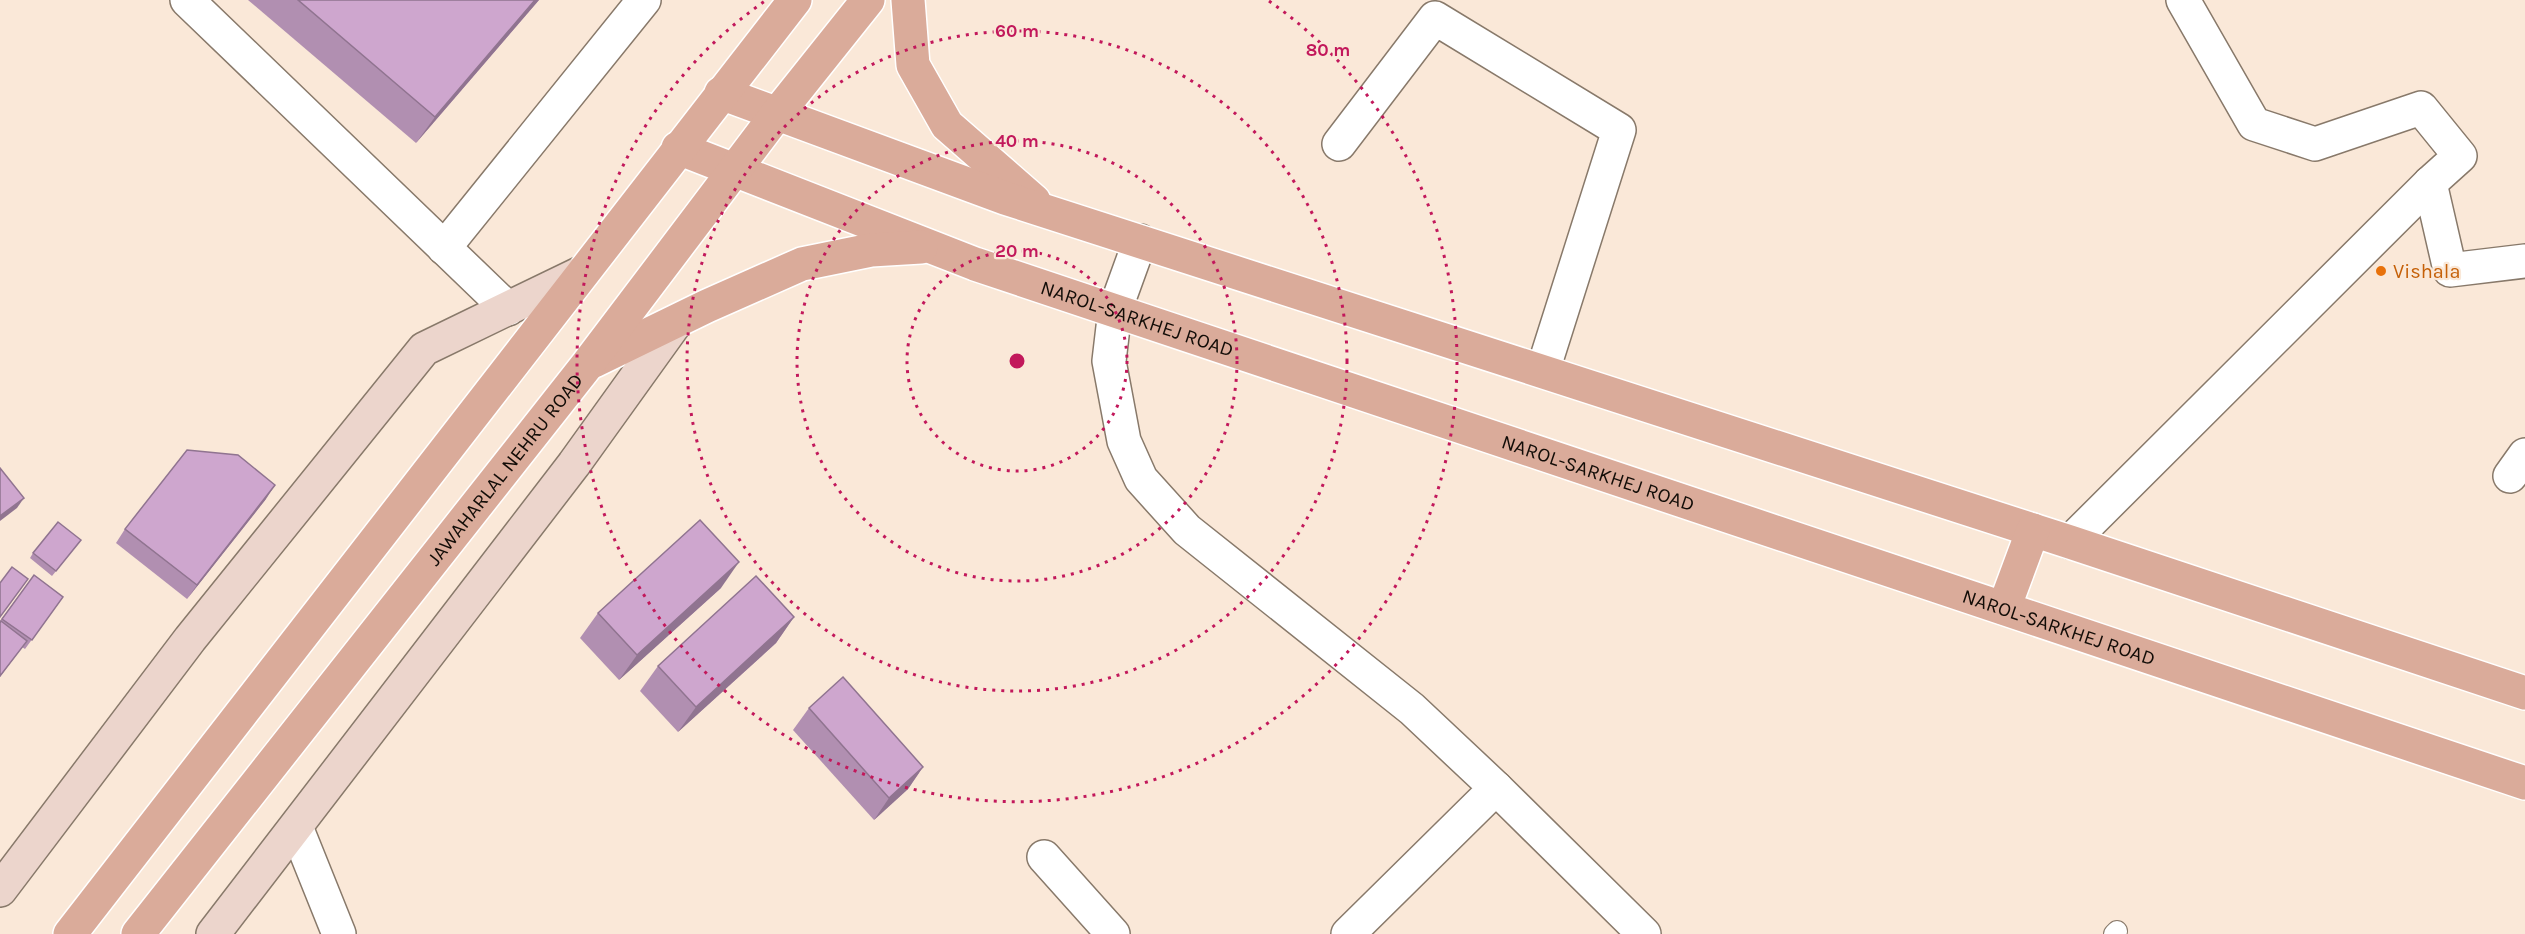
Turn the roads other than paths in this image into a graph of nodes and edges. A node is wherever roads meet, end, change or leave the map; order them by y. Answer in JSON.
{"nodes":[{"id":1,"x":644,"y":0,"type":"edge"},
{"id":2,"x":795,"y":0,"type":"edge"},
{"id":3,"x":868,"y":0,"type":"edge"},
{"id":4,"x":908,"y":0,"type":"edge"},
{"id":5,"x":2183,"y":0,"type":"edge"},
{"id":6,"x":192,"y":2,"type":"edge"},
{"id":7,"x":721,"y":93,"type":"junction"},
{"id":8,"x":777,"y":114,"type":"junction"},
{"id":9,"x":1339,"y":144,"type":"dead end"},
{"id":10,"x":678,"y":148,"type":"junction"},
{"id":11,"x":735,"y":171,"type":"junction"},
{"id":12,"x":2430,"y":183,"type":"junction"},
{"id":13,"x":1046,"y":211,"type":"junction"},
{"id":14,"x":1140,"y":241,"type":"junction"},
{"id":15,"x":929,"y":246,"type":"junction"},
{"id":16,"x":444,"y":248,"type":"junction"},
{"id":17,"x":2525,"y":261,"type":"edge"},
{"id":18,"x":581,"y":273,"type":"junction"},
{"id":19,"x":508,"y":309,"type":"junction"},
{"id":20,"x":1115,"y":310,"type":"junction"},
{"id":21,"x":676,"y":322,"type":"junction"},
{"id":22,"x":588,"y":364,"type":"junction"},
{"id":23,"x":1543,"y":370,"type":"junction"},
{"id":24,"x":2033,"y":530,"type":"junction"},
{"id":25,"x":2070,"y":542,"type":"junction"},
{"id":26,"x":2004,"y":608,"type":"junction"},
{"id":27,"x":2525,"y":693,"type":"edge"},
{"id":28,"x":2525,"y":783,"type":"edge"},
{"id":29,"x":1496,"y":788,"type":"junction"},
{"id":30,"x":296,"y":827,"type":"junction"},
{"id":31,"x":1044,"y":857,"type":"dead end"},
{"id":32,"x":0,"y":890,"type":"edge"},
{"id":33,"x":70,"y":934,"type":"edge"},
{"id":34,"x":138,"y":934,"type":"edge"},
{"id":35,"x":213,"y":934,"type":"edge"},
{"id":36,"x":339,"y":934,"type":"edge"},
{"id":37,"x":1113,"y":934,"type":"edge"},
{"id":38,"x":1348,"y":934,"type":"edge"},
{"id":39,"x":1644,"y":934,"type":"edge"}],
"edges":[{"from":1,"to":16,"type":"street"},
{"from":2,"to":7,"type":"main road"},
{"from":3,"to":8,"type":"main road","name":"JAWAHARLAL NEHRU ROAD"},
{"from":4,"to":13,"type":"main road"},
{"from":5,"to":12,"type":"street"},
{"from":6,"to":16,"type":"street"},
{"from":7,"to":8,"type":"main road"},
{"from":7,"to":10,"type":"main road"},
{"from":8,"to":11,"type":"main road","name":"JAWAHARLAL NEHRU ROAD"},
{"from":8,"to":13,"type":"main road"},
{"from":9,"to":23,"type":"street"},
{"from":10,"to":11,"type":"main road","name":"NAROL-SARKHEJ ROAD"},
{"from":10,"to":18,"type":"main road"},
{"from":11,"to":15,"type":"main road","name":"NAROL-SARKHEJ ROAD"},
{"from":11,"to":22,"type":"main road","name":"JAWAHARLAL NEHRU ROAD"},
{"from":12,"to":17,"type":"street"},
{"from":12,"to":25,"type":"street"},
{"from":13,"to":14,"type":"main road"},
{"from":14,"to":20,"type":"street"},
{"from":14,"to":23,"type":"main road"},
{"from":15,"to":20,"type":"main road","name":"NAROL-SARKHEJ ROAD"},
{"from":15,"to":21,"type":"main road"},
{"from":16,"to":19,"type":"street"},
{"from":18,"to":19,"type":"street"},
{"from":18,"to":33,"type":"main road"},
{"from":19,"to":32,"type":"street"},
{"from":20,"to":26,"type":"main road","name":"NAROL-SARKHEJ ROAD"},
{"from":20,"to":29,"type":"street"},
{"from":21,"to":22,"type":"main road"},
{"from":21,"to":30,"type":"street"},
{"from":22,"to":34,"type":"main road","name":"JAWAHARLAL NEHRU ROAD"},
{"from":23,"to":24,"type":"main road"},
{"from":24,"to":25,"type":"main road"},
{"from":24,"to":26,"type":"main road"},
{"from":25,"to":27,"type":"main road"},
{"from":26,"to":28,"type":"main road","name":"NAROL-SARKHEJ ROAD"},
{"from":29,"to":38,"type":"street"},
{"from":29,"to":39,"type":"street"},
{"from":30,"to":35,"type":"street"},
{"from":30,"to":36,"type":"street"},
{"from":31,"to":37,"type":"street"}]}
